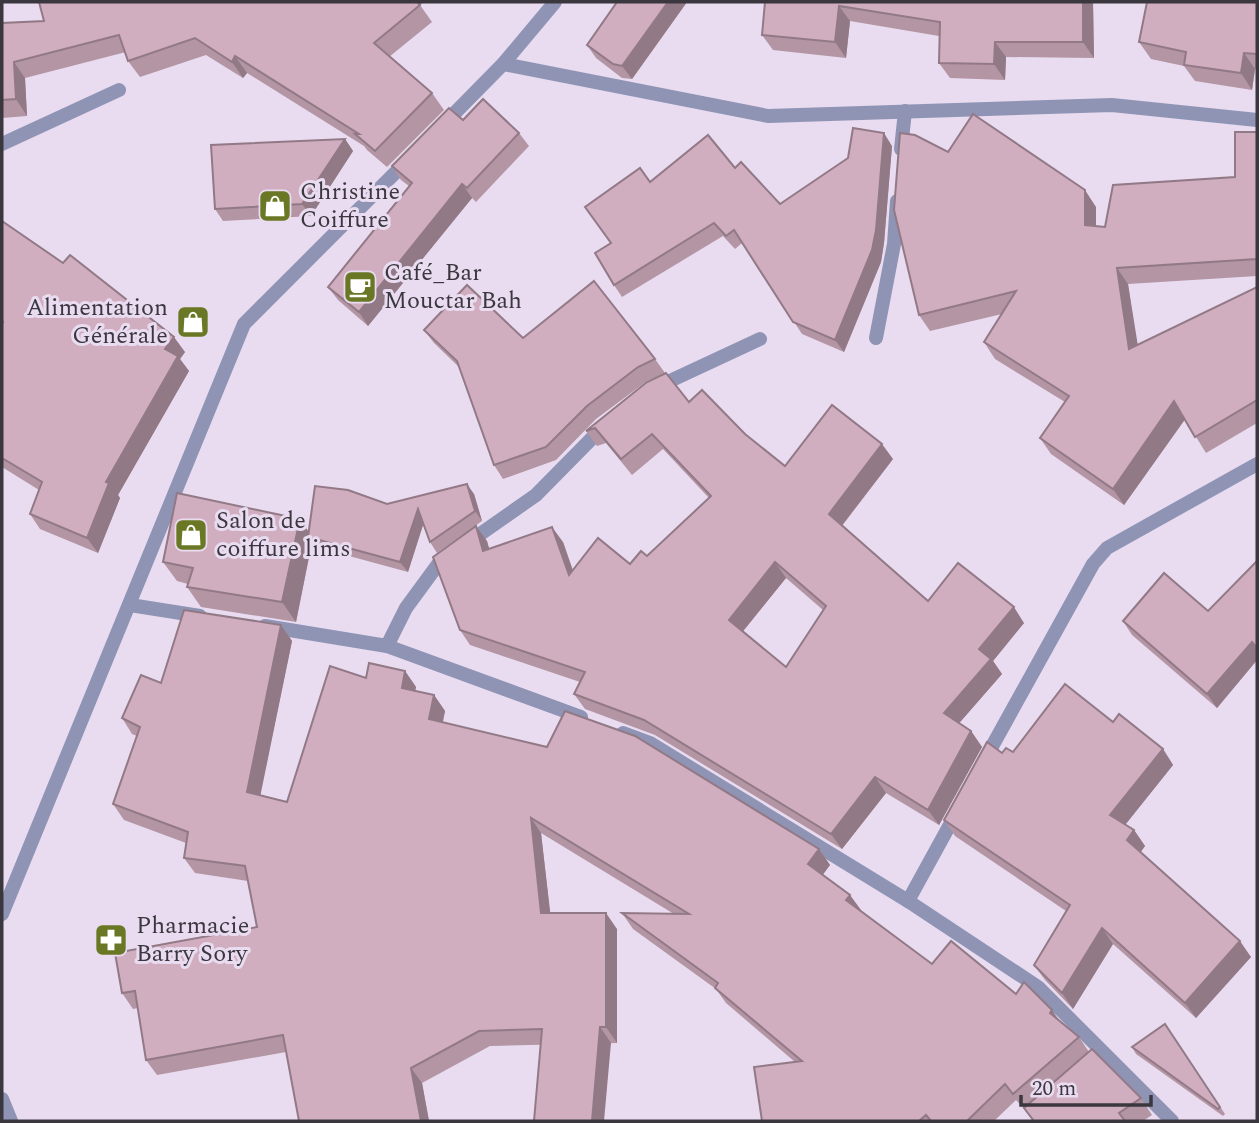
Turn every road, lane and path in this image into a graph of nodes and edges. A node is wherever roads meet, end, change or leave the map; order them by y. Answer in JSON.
{"nodes":[{"id":1,"x":555,"y":2,"type":"edge"},
{"id":2,"x":503,"y":64,"type":"junction"},
{"id":3,"x":118,"y":90,"type":"dead end"},
{"id":4,"x":905,"y":111,"type":"junction"},
{"id":5,"x":1257,"y":120,"type":"edge"},
{"id":6,"x":435,"y":133,"type":"edge"},
{"id":7,"x":2,"y":144,"type":"edge"},
{"id":8,"x":415,"y":153,"type":"edge"},
{"id":9,"x":900,"y":161,"type":"edge"},
{"id":10,"x":898,"y":186,"type":"edge"},
{"id":11,"x":876,"y":338,"type":"dead end"},
{"id":12,"x":760,"y":340,"type":"dead end"},
{"id":13,"x":643,"y":397,"type":"edge"},
{"id":14,"x":612,"y":420,"type":"edge"},
{"id":15,"x":1257,"y":464,"type":"edge"},
{"id":16,"x":130,"y":605,"type":"junction"},
{"id":17,"x":211,"y":618,"type":"edge"},
{"id":18,"x":252,"y":624,"type":"edge"},
{"id":19,"x":387,"y":646,"type":"junction"},
{"id":20,"x":908,"y":901,"type":"junction"},
{"id":21,"x":2,"y":914,"type":"edge"},
{"id":22,"x":2,"y":1098,"type":"edge"},
{"id":23,"x":11,"y":1121,"type":"edge"},
{"id":24,"x":1172,"y":1121,"type":"edge"}],
"edges":[{"from":1,"to":2,"type":"street"},
{"from":2,"to":4,"type":"street"},
{"from":2,"to":6,"type":"street"},
{"from":3,"to":7,"type":"street"},
{"from":4,"to":5,"type":"street"},
{"from":4,"to":9,"type":"street"},
{"from":8,"to":16,"type":"street"},
{"from":10,"to":11,"type":"street"},
{"from":12,"to":13,"type":"street"},
{"from":14,"to":19,"type":"street"},
{"from":15,"to":20,"type":"street"},
{"from":16,"to":17,"type":"street"},
{"from":16,"to":21,"type":"street"},
{"from":18,"to":19,"type":"street"},
{"from":19,"to":20,"type":"street"},
{"from":20,"to":24,"type":"street"},
{"from":22,"to":23,"type":"street"}]}
